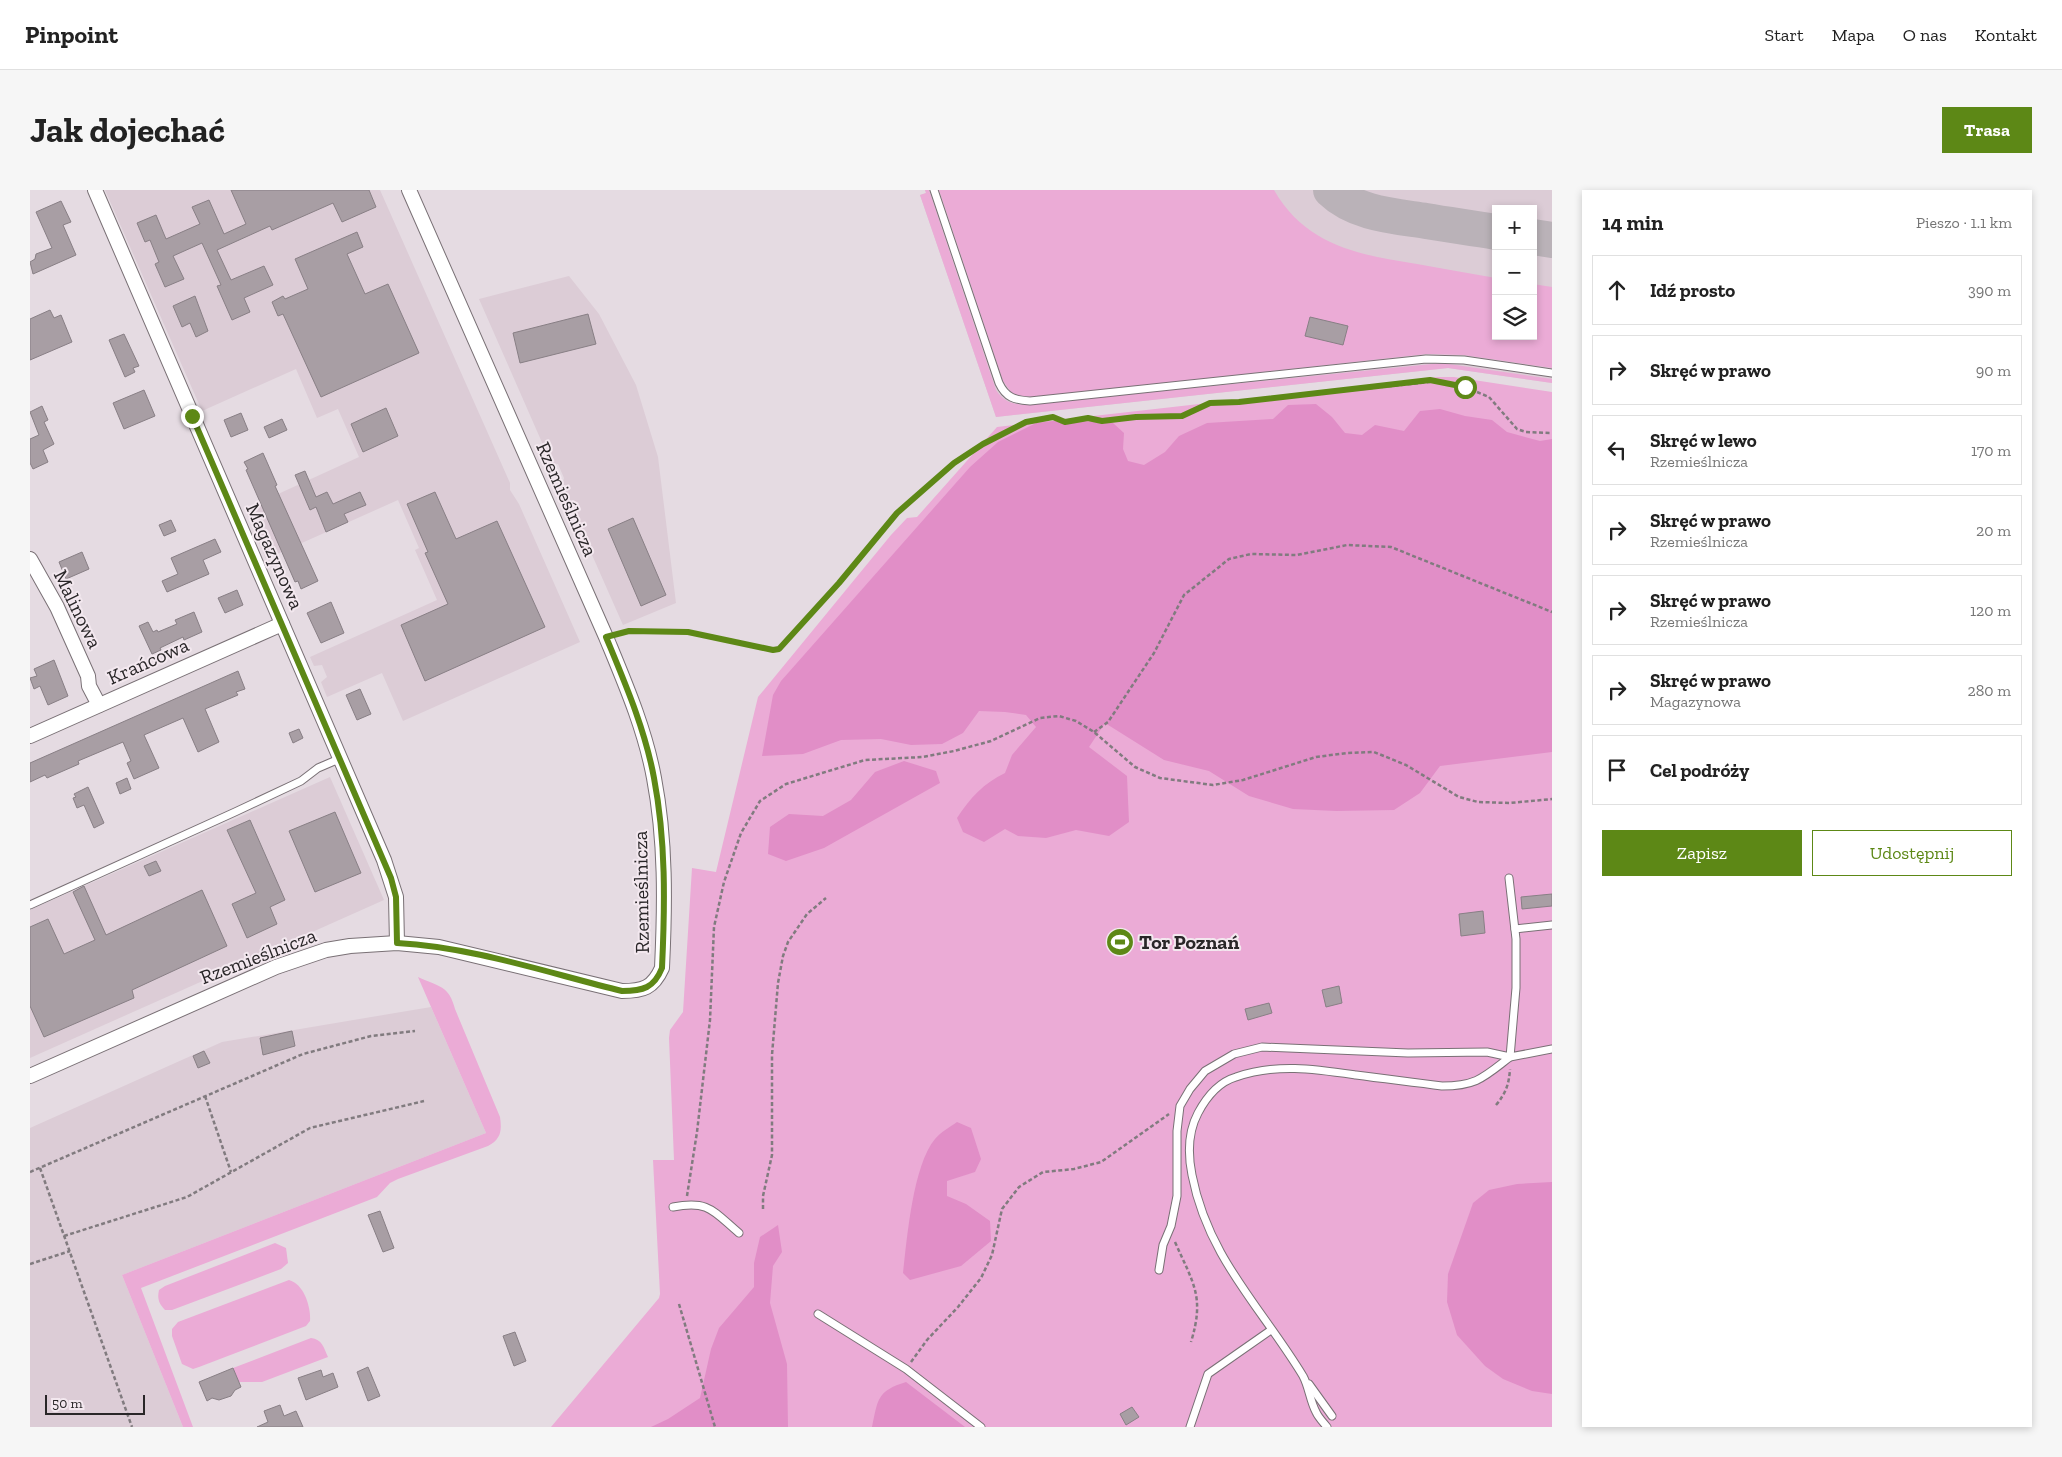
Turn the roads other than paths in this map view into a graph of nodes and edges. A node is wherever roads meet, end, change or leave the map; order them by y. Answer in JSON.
{"nodes":[{"id":1,"x":95,"y":190,"type":"edge"},
{"id":2,"x":409,"y":190,"type":"edge"},
{"id":3,"x":934,"y":190,"type":"edge"},
{"id":4,"x":1552,"y":373,"type":"edge"},
{"id":5,"x":30,"y":559,"type":"edge"},
{"id":6,"x":282,"y":624,"type":"junction"},
{"id":7,"x":99,"y":705,"type":"junction"},
{"id":8,"x":30,"y":736,"type":"edge"},
{"id":9,"x":339,"y":759,"type":"junction"},
{"id":10,"x":1509,"y":878,"type":"dead end"},
{"id":11,"x":30,"y":905,"type":"edge"},
{"id":12,"x":1552,"y":926,"type":"edge"},
{"id":13,"x":1515,"y":929,"type":"junction"},
{"id":14,"x":397,"y":943,"type":"junction"},
{"id":15,"x":1552,"y":1049,"type":"edge"},
{"id":16,"x":1510,"y":1058,"type":"junction"},
{"id":17,"x":30,"y":1076,"type":"edge"},
{"id":18,"x":673,"y":1207,"type":"dead end"},
{"id":19,"x":739,"y":1233,"type":"dead end"},
{"id":20,"x":1159,"y":1270,"type":"dead end"},
{"id":21,"x":818,"y":1314,"type":"dead end"},
{"id":22,"x":1271,"y":1330,"type":"junction"},
{"id":23,"x":1304,"y":1378,"type":"junction"},
{"id":24,"x":1332,"y":1416,"type":"dead end"},
{"id":25,"x":981,"y":1427,"type":"edge"},
{"id":26,"x":1190,"y":1427,"type":"edge"},
{"id":27,"x":1327,"y":1427,"type":"edge"}],
"edges":[{"from":1,"to":6,"type":"street","name":"Magazynowa"},
{"from":2,"to":14,"type":"street","name":"Rzemieślnicza"},
{"from":3,"to":4,"type":"lane"},
{"from":5,"to":7,"type":"street","name":"Malinowa"},
{"from":6,"to":7,"type":"street","name":"Krańcowa"},
{"from":6,"to":9,"type":"street","name":"Magazynowa"},
{"from":7,"to":8,"type":"street","name":"Krańcowa"},
{"from":9,"to":11,"type":"lane"},
{"from":9,"to":14,"type":"street","name":"Magazynowa"},
{"from":10,"to":13,"type":"lane"},
{"from":12,"to":13,"type":"lane"},
{"from":13,"to":16,"type":"lane"},
{"from":14,"to":17,"type":"street","name":"Rzemieślnicza"},
{"from":15,"to":16,"type":"lane"},
{"from":16,"to":20,"type":"lane"},
{"from":16,"to":22,"type":"lane"},
{"from":18,"to":19,"type":"lane"},
{"from":21,"to":25,"type":"lane"},
{"from":22,"to":23,"type":"lane"},
{"from":22,"to":26,"type":"lane"},
{"from":23,"to":24,"type":"lane"},
{"from":23,"to":27,"type":"lane"}]}
